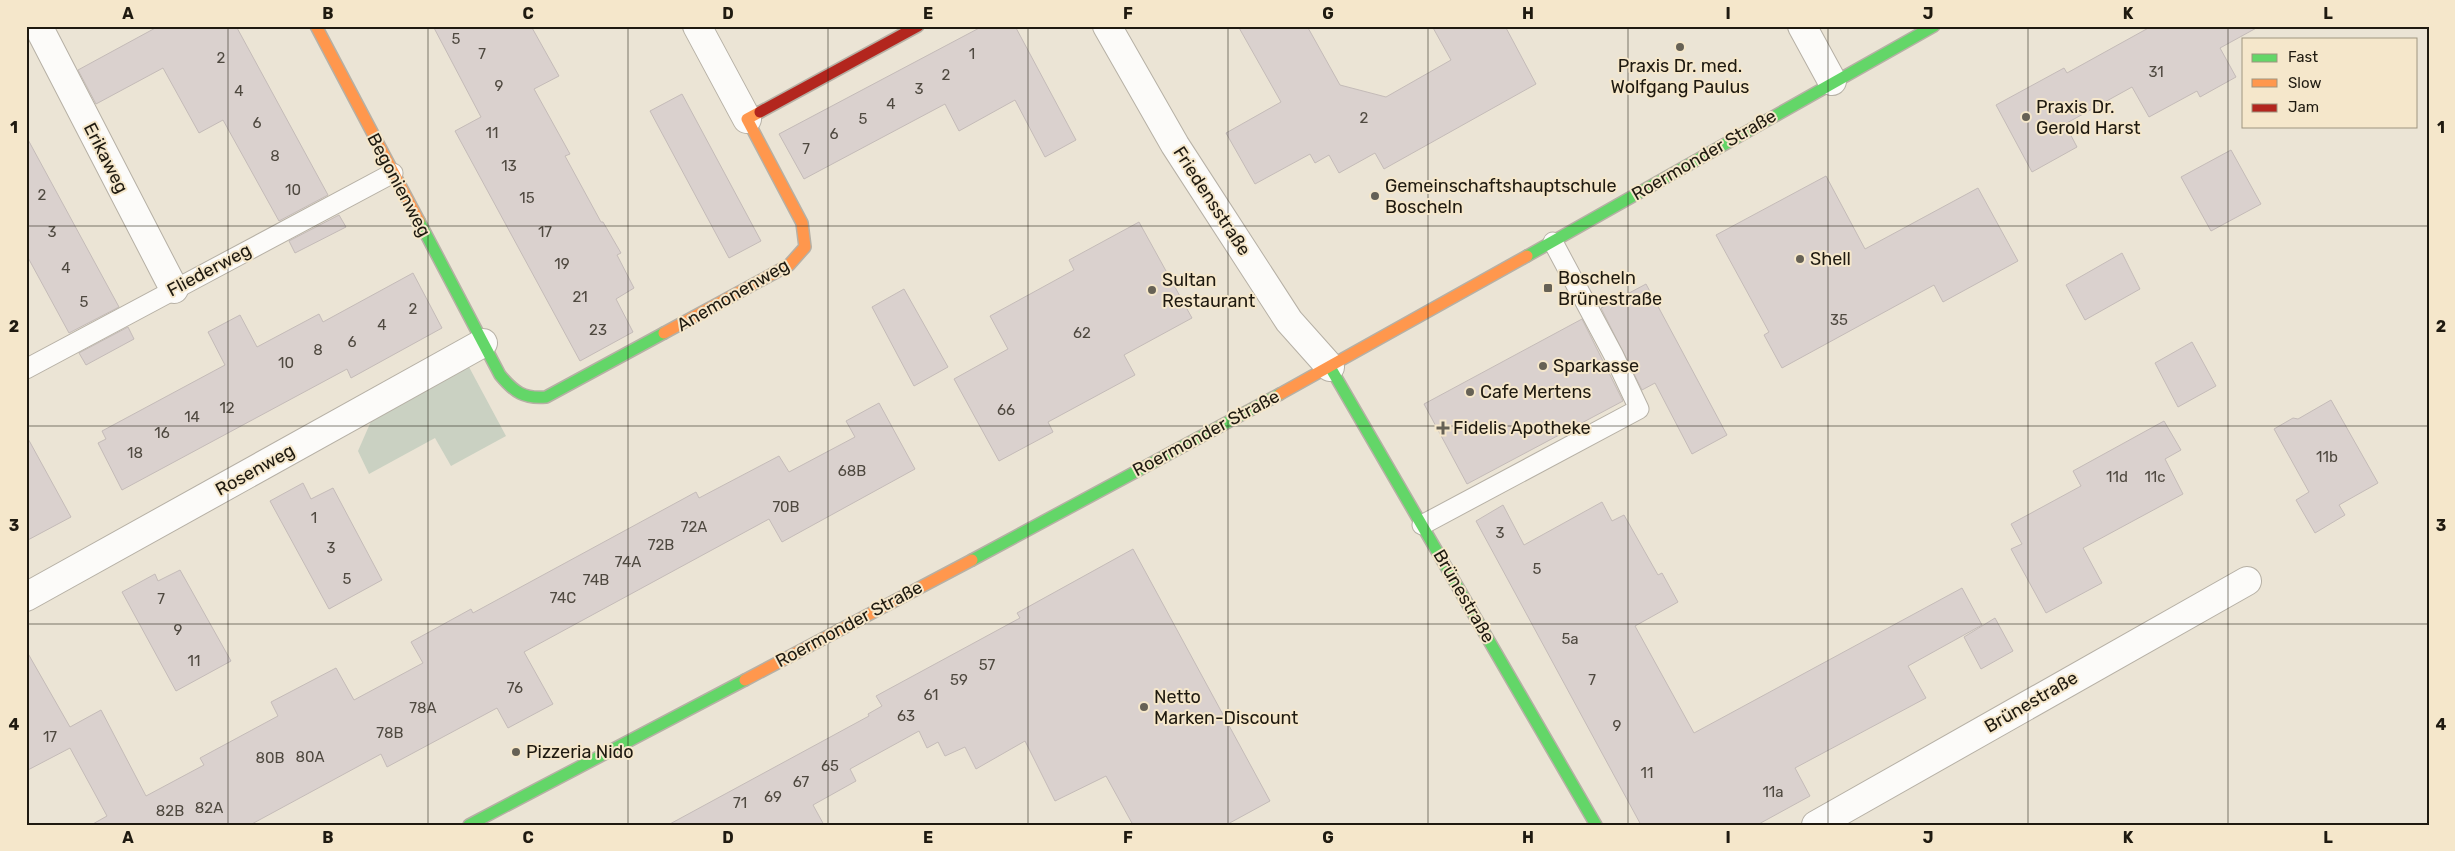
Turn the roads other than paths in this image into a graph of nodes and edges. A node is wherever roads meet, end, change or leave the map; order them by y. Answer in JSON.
{"nodes":[{"id":1,"x":30,"y":26,"type":"edge"},
{"id":2,"x":38,"y":26,"type":"edge"},
{"id":3,"x":316,"y":26,"type":"edge"},
{"id":4,"x":697,"y":26,"type":"edge"},
{"id":5,"x":918,"y":26,"type":"edge"},
{"id":6,"x":1107,"y":26,"type":"edge"},
{"id":7,"x":1802,"y":26,"type":"edge"},
{"id":8,"x":1934,"y":26,"type":"edge"},
{"id":9,"x":26,"y":28,"type":"edge"},
{"id":10,"x":1832,"y":81,"type":"junction"},
{"id":11,"x":747,"y":119,"type":"junction"},
{"id":12,"x":393,"y":173,"type":"junction"},
{"id":13,"x":1553,"y":242,"type":"junction"},
{"id":14,"x":174,"y":289,"type":"junction"},
{"id":15,"x":483,"y":343,"type":"junction"},
{"id":16,"x":1330,"y":367,"type":"junction"},
{"id":17,"x":26,"y":369,"type":"edge"},
{"id":18,"x":1422,"y":525,"type":"junction"},
{"id":19,"x":2247,"y":580,"type":"dead end"},
{"id":20,"x":26,"y":597,"type":"edge"},
{"id":21,"x":469,"y":825,"type":"edge"},
{"id":22,"x":1596,"y":825,"type":"edge"},
{"id":23,"x":1816,"y":825,"type":"edge"}],
"edges":[{"from":1,"to":9,"type":"street"},
{"from":2,"to":14,"type":"street","name":"Erikaweg"},
{"from":3,"to":12,"type":"main road","name":"Begonienweg"},
{"from":4,"to":11,"type":"street"},
{"from":5,"to":11,"type":"main road"},
{"from":6,"to":16,"type":"street","name":"Friedensstraße"},
{"from":7,"to":10,"type":"street"},
{"from":8,"to":10,"type":"main road","name":"Roermonder Straße"},
{"from":10,"to":13,"type":"main road","name":"Roermonder Straße"},
{"from":11,"to":15,"type":"main road","name":"Anemonenweg"},
{"from":12,"to":14,"type":"lane","name":"Fliederweg"},
{"from":12,"to":15,"type":"main road","name":"Begonienweg"},
{"from":13,"to":16,"type":"main road","name":"Roermonder Straße"},
{"from":13,"to":18,"type":"lane"},
{"from":14,"to":17,"type":"lane","name":"Fliederweg"},
{"from":15,"to":20,"type":"street","name":"Rosenweg"},
{"from":16,"to":18,"type":"main road","name":"Brünestraße"},
{"from":16,"to":21,"type":"main road","name":"Roermonder Straße"},
{"from":18,"to":22,"type":"main road","name":"Brünestraße"},
{"from":19,"to":23,"type":"street","name":"Brünestraße"}]}
